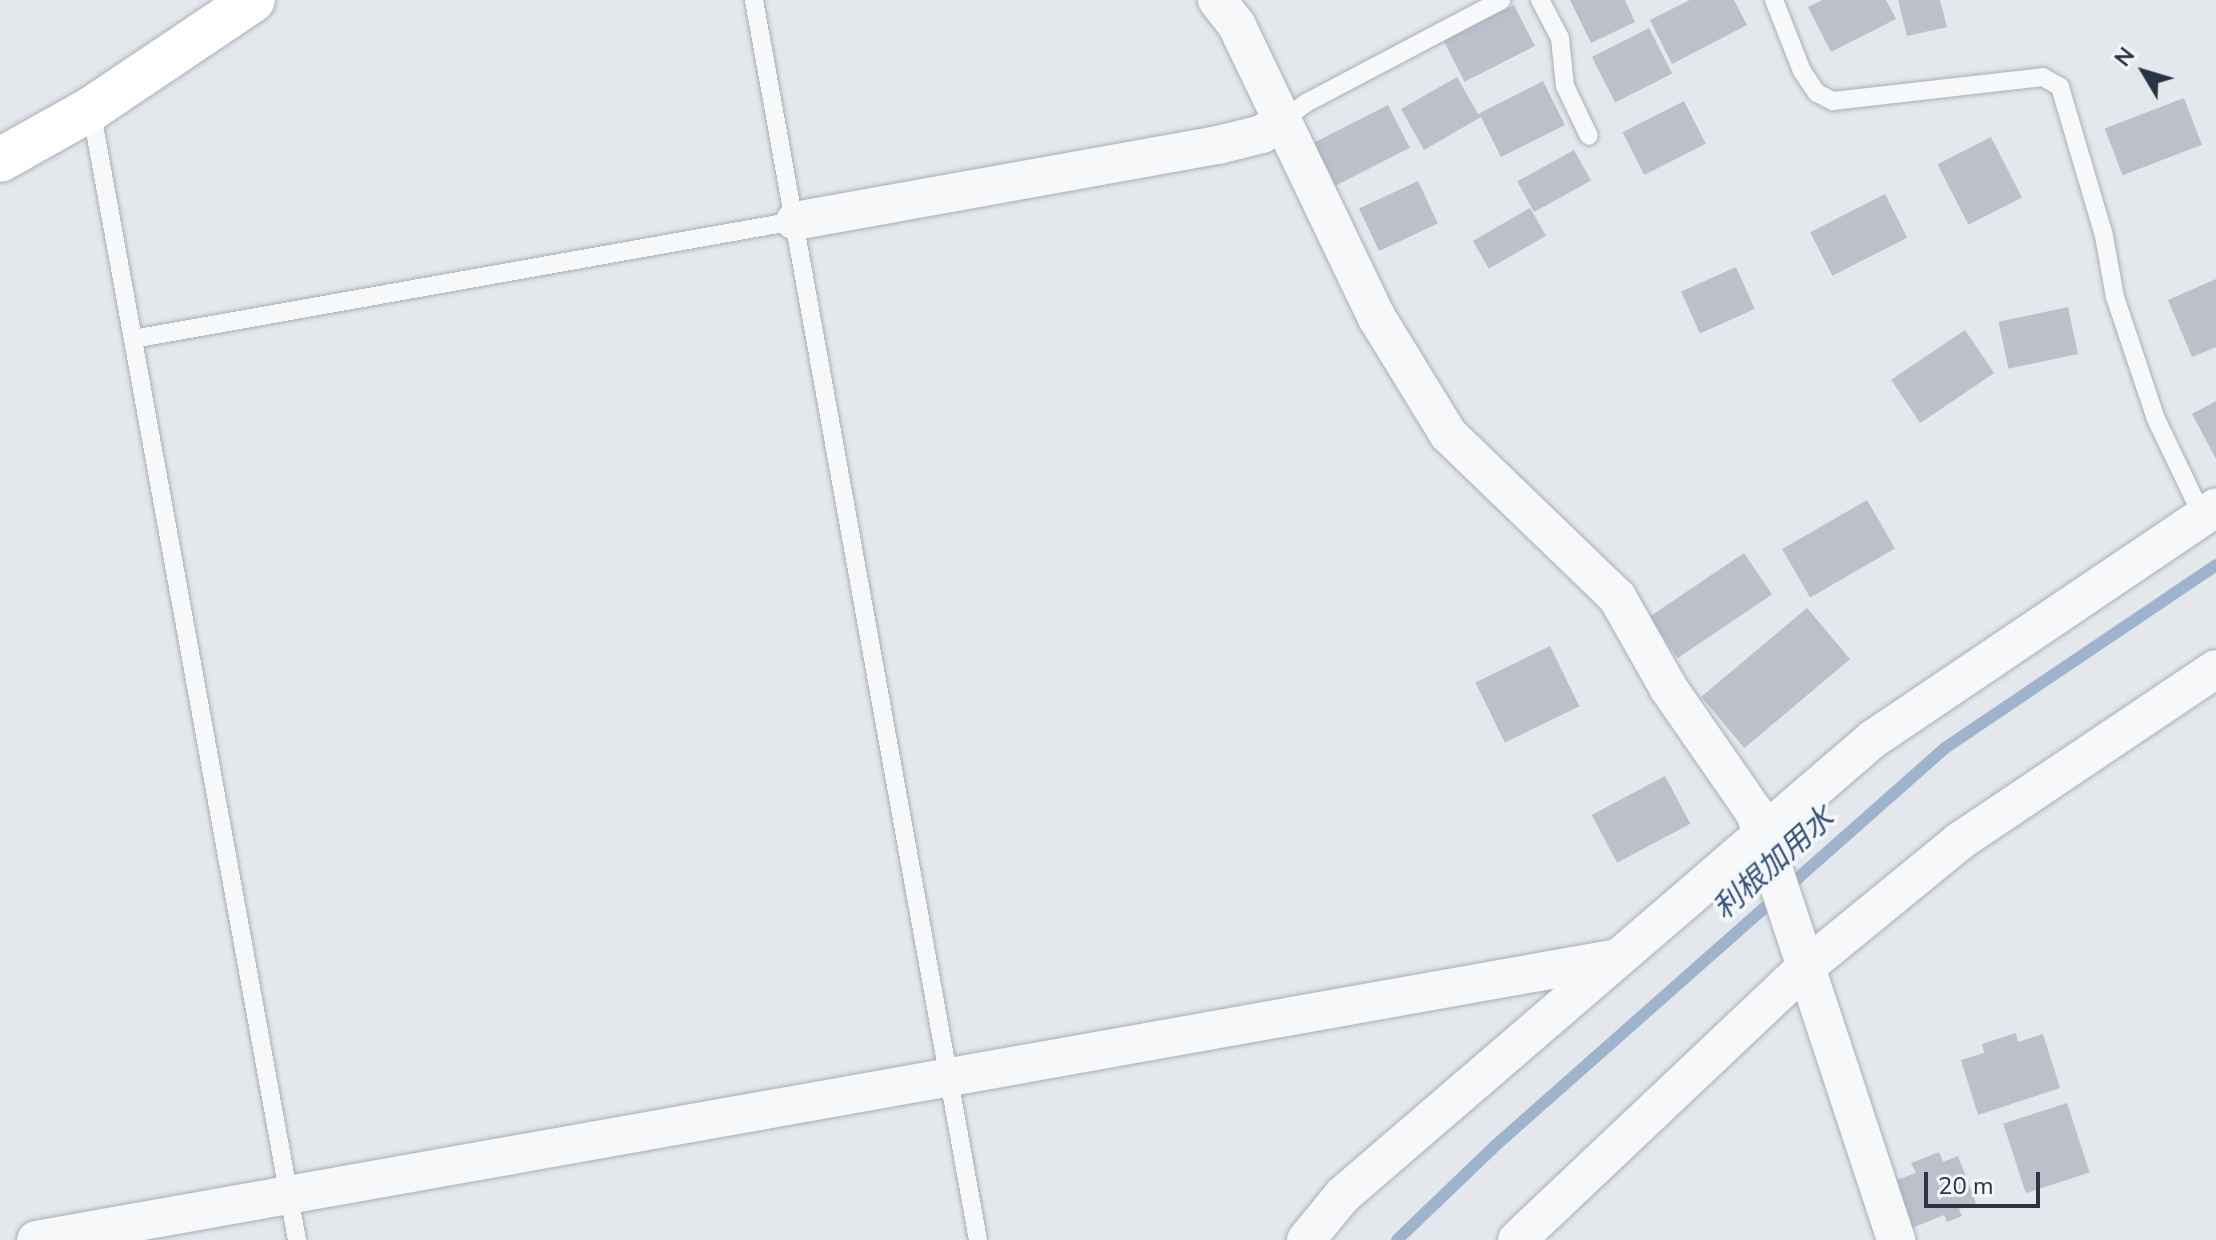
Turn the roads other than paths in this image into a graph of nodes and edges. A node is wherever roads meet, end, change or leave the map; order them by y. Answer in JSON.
{"nodes":[{"id":1,"x":253,"y":0,"type":"edge"},
{"id":2,"x":754,"y":0,"type":"edge"},
{"id":3,"x":1217,"y":0,"type":"edge"},
{"id":4,"x":1501,"y":0,"type":"edge"},
{"id":5,"x":1540,"y":0,"type":"edge"},
{"id":6,"x":1774,"y":0,"type":"edge"},
{"id":7,"x":91,"y":109,"type":"junction"},
{"id":8,"x":1282,"y":121,"type":"junction"},
{"id":9,"x":1589,"y":136,"type":"dead end"},
{"id":10,"x":0,"y":160,"type":"edge"},
{"id":11,"x":795,"y":221,"type":"junction"},
{"id":12,"x":133,"y":339,"type":"junction"},
{"id":13,"x":2210,"y":513,"type":"edge"},
{"id":14,"x":2216,"y":669,"type":"edge"},
{"id":15,"x":1762,"y":838,"type":"junction"},
{"id":16,"x":1618,"y":958,"type":"junction"},
{"id":17,"x":1806,"y":967,"type":"junction"},
{"id":18,"x":948,"y":1078,"type":"junction"},
{"id":19,"x":289,"y":1195,"type":"junction"},
{"id":20,"x":36,"y":1240,"type":"edge"},
{"id":21,"x":297,"y":1240,"type":"edge"},
{"id":22,"x":978,"y":1240,"type":"edge"},
{"id":23,"x":1306,"y":1240,"type":"edge"},
{"id":24,"x":1517,"y":1240,"type":"edge"},
{"id":25,"x":1896,"y":1240,"type":"edge"}],
"edges":[{"from":1,"to":7,"type":"street"},
{"from":2,"to":11,"type":"lane"},
{"from":3,"to":8,"type":"street"},
{"from":4,"to":8,"type":"lane"},
{"from":5,"to":9,"type":"lane"},
{"from":6,"to":13,"type":"lane"},
{"from":7,"to":10,"type":"street"},
{"from":7,"to":12,"type":"lane"},
{"from":8,"to":11,"type":"street"},
{"from":8,"to":15,"type":"street"},
{"from":11,"to":12,"type":"lane"},
{"from":11,"to":18,"type":"lane"},
{"from":12,"to":19,"type":"lane"},
{"from":13,"to":15,"type":"street"},
{"from":14,"to":17,"type":"street"},
{"from":15,"to":16,"type":"street"},
{"from":15,"to":17,"type":"street"},
{"from":16,"to":18,"type":"street"},
{"from":16,"to":23,"type":"street"},
{"from":17,"to":24,"type":"street"},
{"from":17,"to":25,"type":"street"},
{"from":18,"to":19,"type":"street"},
{"from":18,"to":22,"type":"lane"},
{"from":19,"to":20,"type":"street"},
{"from":19,"to":21,"type":"lane"}]}
